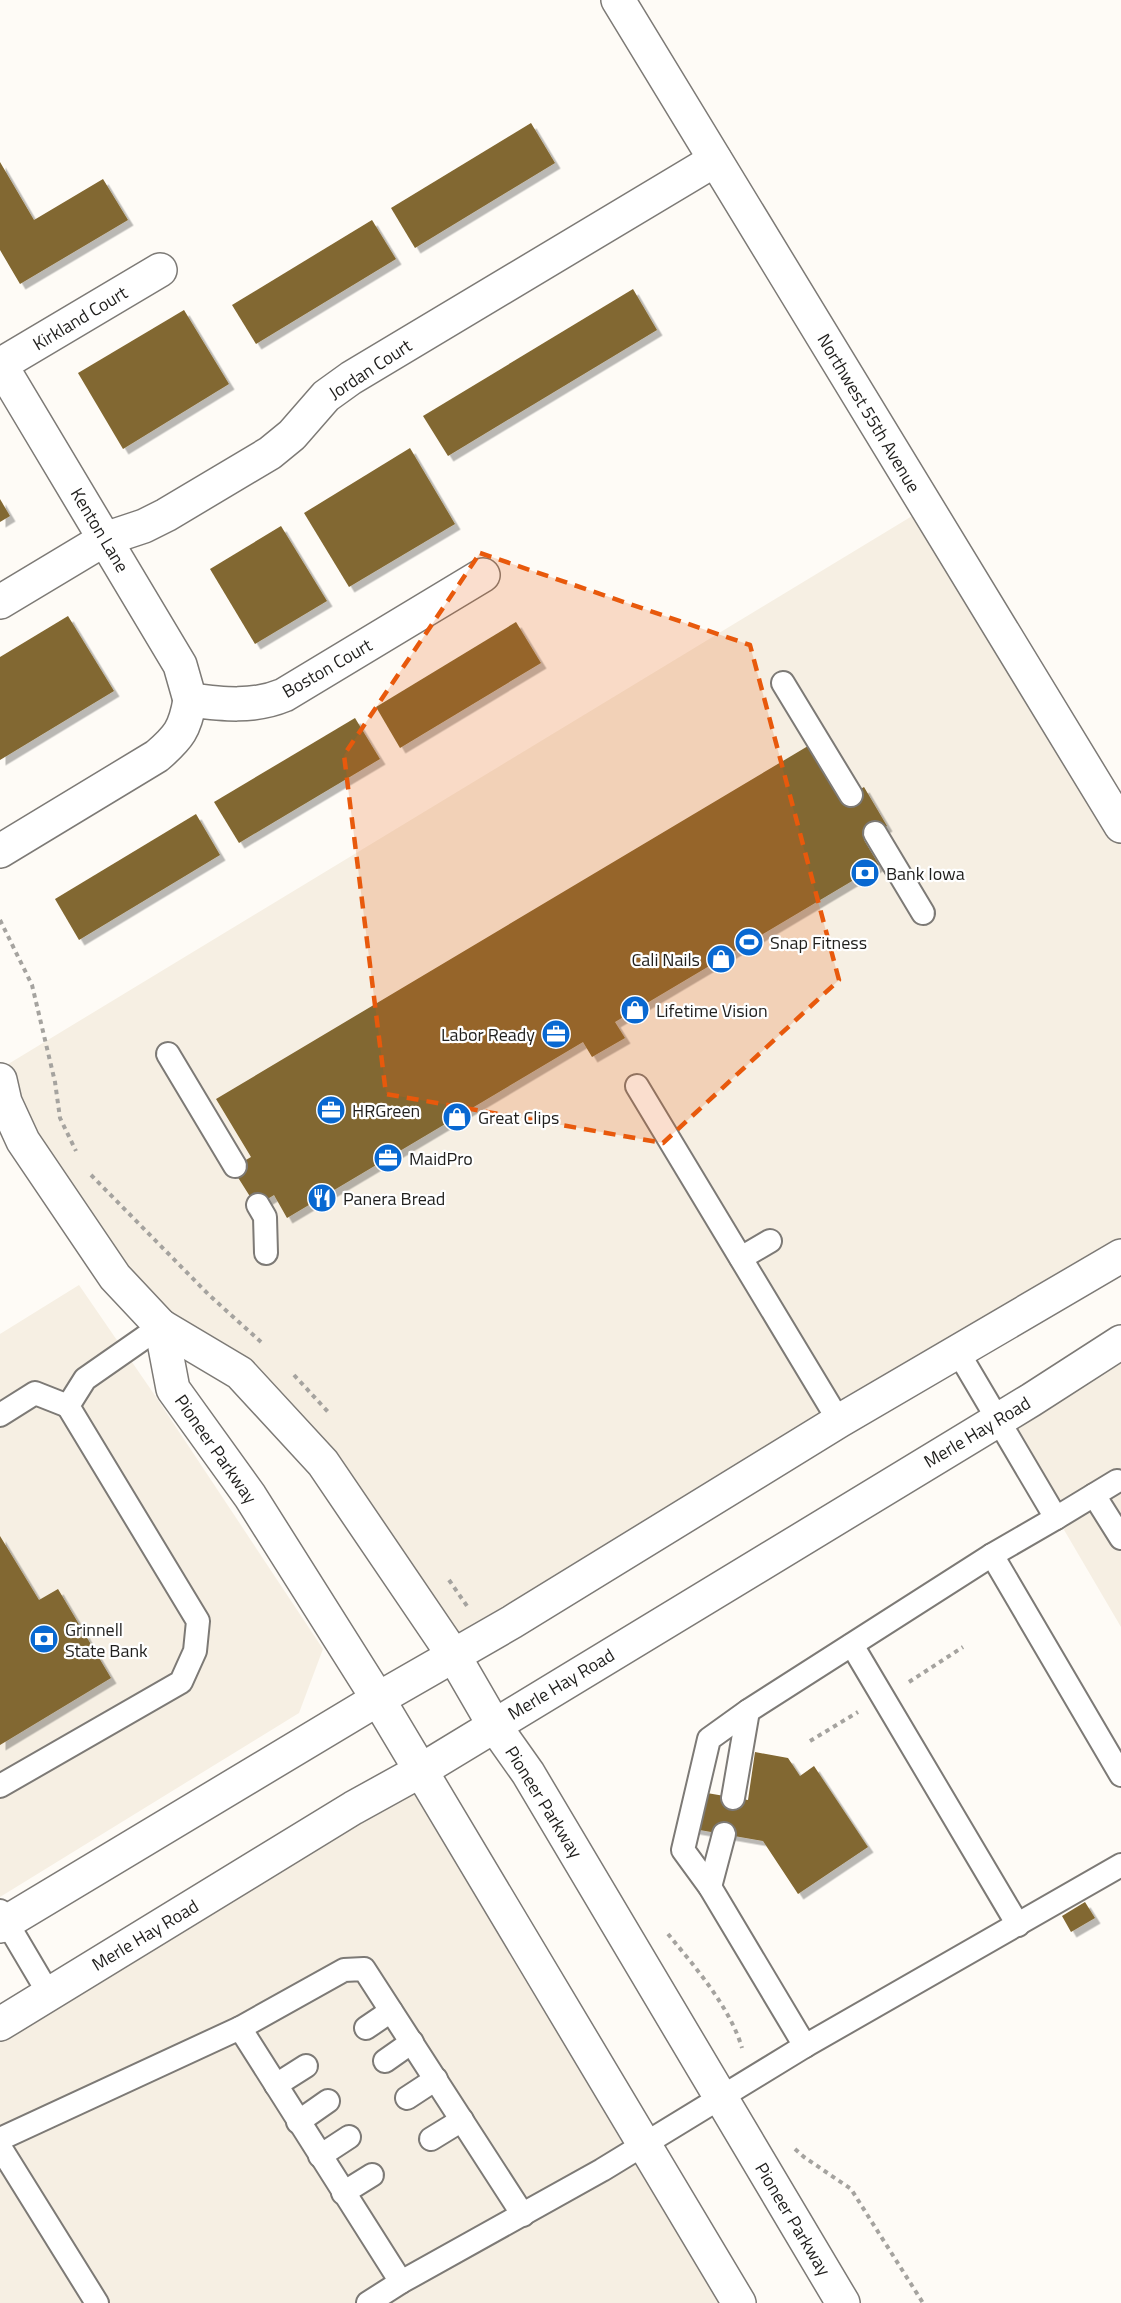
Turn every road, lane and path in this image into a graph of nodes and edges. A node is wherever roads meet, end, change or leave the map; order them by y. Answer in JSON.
{"nodes":[{"id":1,"x":618,"y":0,"type":"edge"},
{"id":2,"x":715,"y":160,"type":"junction"},
{"id":3,"x":160,"y":270,"type":"dead end"},
{"id":4,"x":0,"y":365,"type":"edge"},
{"id":5,"x":105,"y":539,"type":"junction"},
{"id":6,"x":483,"y":575,"type":"dead end"},
{"id":7,"x":0,"y":602,"type":"edge"},
{"id":8,"x":783,"y":682,"type":"dead end"},
{"id":9,"x":190,"y":700,"type":"junction"},
{"id":10,"x":851,"y":795,"type":"dead end"},
{"id":11,"x":1121,"y":826,"type":"edge"},
{"id":12,"x":875,"y":834,"type":"dead end"},
{"id":13,"x":0,"y":851,"type":"edge"},
{"id":14,"x":923,"y":913,"type":"dead end"},
{"id":15,"x":0,"y":920,"type":"edge"},
{"id":16,"x":168,"y":1054,"type":"dead end"},
{"id":17,"x":0,"y":1080,"type":"edge"},
{"id":18,"x":637,"y":1086,"type":"dead end"},
{"id":19,"x":79,"y":1155,"type":"dead end"},
{"id":20,"x":235,"y":1166,"type":"dead end"},
{"id":21,"x":89,"y":1172,"type":"dead end"},
{"id":22,"x":258,"y":1205,"type":"dead end"},
{"id":23,"x":770,"y":1240,"type":"dead end"},
{"id":24,"x":266,"y":1253,"type":"dead end"},
{"id":25,"x":1121,"y":1256,"type":"edge"},
{"id":26,"x":741,"y":1258,"type":"junction"},
{"id":27,"x":161,"y":1326,"type":"junction"},
{"id":28,"x":1121,"y":1342,"type":"edge"},
{"id":29,"x":263,"y":1344,"type":"dead end"},
{"id":30,"x":958,"y":1352,"type":"junction"},
{"id":31,"x":286,"y":1367,"type":"dead end"},
{"id":32,"x":68,"y":1406,"type":"junction"},
{"id":33,"x":0,"y":1415,"type":"edge"},
{"id":34,"x":332,"y":1416,"type":"dead end"},
{"id":35,"x":999,"y":1419,"type":"junction"},
{"id":36,"x":839,"y":1421,"type":"junction"},
{"id":37,"x":1117,"y":1481,"type":"dead end"},
{"id":38,"x":1094,"y":1495,"type":"junction"},
{"id":39,"x":1056,"y":1518,"type":"junction"},
{"id":40,"x":1121,"y":1538,"type":"edge"},
{"id":41,"x":992,"y":1556,"type":"junction"},
{"id":42,"x":443,"y":1575,"type":"dead end"},
{"id":43,"x":456,"y":1588,"type":"dead end"},
{"id":44,"x":852,"y":1645,"type":"junction"},
{"id":45,"x":454,"y":1656,"type":"junction"},
{"id":46,"x":378,"y":1699,"type":"junction"},
{"id":47,"x":748,"y":1711,"type":"junction"},
{"id":48,"x":494,"y":1725,"type":"junction"},
{"id":49,"x":420,"y":1771,"type":"junction"},
{"id":50,"x":1121,"y":1774,"type":"edge"},
{"id":51,"x":0,"y":1786,"type":"edge"},
{"id":52,"x":733,"y":1797,"type":"dead end"},
{"id":53,"x":724,"y":1834,"type":"dead end"},
{"id":54,"x":1121,"y":1865,"type":"edge"},
{"id":55,"x":710,"y":1887,"type":"junction"},
{"id":56,"x":2,"y":1920,"type":"edge"},
{"id":57,"x":1018,"y":1925,"type":"junction"},
{"id":58,"x":663,"y":1928,"type":"dead end"},
{"id":59,"x":49,"y":1994,"type":"junction"},
{"id":60,"x":392,"y":2011,"type":"junction"},
{"id":61,"x":0,"y":2024,"type":"edge"},
{"id":62,"x":240,"y":2028,"type":"junction"},
{"id":63,"x":366,"y":2028,"type":"dead end"},
{"id":64,"x":412,"y":2042,"type":"junction"},
{"id":65,"x":805,"y":2046,"type":"junction"},
{"id":66,"x":385,"y":2061,"type":"dead end"},
{"id":67,"x":306,"y":2066,"type":"dead end"},
{"id":68,"x":435,"y":2079,"type":"junction"},
{"id":69,"x":751,"y":2080,"type":"junction"},
{"id":70,"x":276,"y":2085,"type":"junction"},
{"id":71,"x":407,"y":2098,"type":"dead end"},
{"id":72,"x":721,"y":2098,"type":"junction"},
{"id":73,"x":328,"y":2101,"type":"dead end"},
{"id":74,"x":462,"y":2120,"type":"junction"},
{"id":75,"x":298,"y":2121,"type":"junction"},
{"id":76,"x":349,"y":2137,"type":"dead end"},
{"id":77,"x":0,"y":2139,"type":"edge"},
{"id":78,"x":431,"y":2139,"type":"dead end"},
{"id":79,"x":788,"y":2141,"type":"dead end"},
{"id":80,"x":644,"y":2144,"type":"junction"},
{"id":81,"x":0,"y":2147,"type":"edge"},
{"id":82,"x":320,"y":2156,"type":"junction"},
{"id":83,"x":372,"y":2175,"type":"dead end"},
{"id":84,"x":343,"y":2193,"type":"junction"},
{"id":85,"x":523,"y":2215,"type":"junction"},
{"id":86,"x":401,"y":2282,"type":"junction"},
{"id":87,"x":97,"y":2303,"type":"edge"},
{"id":88,"x":368,"y":2303,"type":"edge"},
{"id":89,"x":739,"y":2303,"type":"edge"},
{"id":90,"x":843,"y":2303,"type":"edge"},
{"id":91,"x":923,"y":2303,"type":"edge"}],
"edges":[{"from":1,"to":2,"type":"street","name":"Northwest 55th Avenue"},
{"from":2,"to":5,"type":"street","name":"Jordan Court"},
{"from":2,"to":11,"type":"street","name":"Northwest 55th Avenue"},
{"from":3,"to":4,"type":"street","name":"Kirkland Court"},
{"from":4,"to":5,"type":"street","name":"Kenton Lane"},
{"from":5,"to":7,"type":"street","name":"Jordan Court"},
{"from":5,"to":9,"type":"street","name":"Kenton Lane"},
{"from":6,"to":9,"type":"street","name":"Boston Court"},
{"from":8,"to":10,"type":"lane"},
{"from":9,"to":13,"type":"street"},
{"from":12,"to":14,"type":"lane"},
{"from":15,"to":19,"type":"path"},
{"from":16,"to":20,"type":"lane"},
{"from":17,"to":27,"type":"street","name":"Pioneer Parkway"},
{"from":18,"to":26,"type":"lane"},
{"from":21,"to":29,"type":"path"},
{"from":22,"to":24,"type":"lane"},
{"from":23,"to":26,"type":"lane"},
{"from":25,"to":30,"type":"street"},
{"from":26,"to":36,"type":"lane"},
{"from":27,"to":32,"type":"lane"},
{"from":27,"to":45,"type":"street","name":"Pioneer Parkway"},
{"from":27,"to":46,"type":"street","name":"Pioneer Parkway"},
{"from":28,"to":35,"type":"street","name":"Merle Hay Road"},
{"from":30,"to":35,"type":"lane"},
{"from":30,"to":36,"type":"street"},
{"from":31,"to":34,"type":"path"},
{"from":32,"to":33,"type":"lane"},
{"from":32,"to":51,"type":"lane"},
{"from":35,"to":39,"type":"lane"},
{"from":35,"to":48,"type":"street","name":"Merle Hay Road"},
{"from":36,"to":45,"type":"street"},
{"from":37,"to":38,"type":"lane"},
{"from":38,"to":39,"type":"lane"},
{"from":38,"to":40,"type":"lane"},
{"from":39,"to":41,"type":"lane"},
{"from":41,"to":44,"type":"lane"},
{"from":41,"to":50,"type":"lane"},
{"from":42,"to":43,"type":"path"},
{"from":44,"to":47,"type":"lane"},
{"from":44,"to":57,"type":"lane"},
{"from":45,"to":46,"type":"street"},
{"from":45,"to":48,"type":"street","name":"Pioneer Parkway"},
{"from":46,"to":49,"type":"street","name":"Pioneer Parkway"},
{"from":46,"to":56,"type":"street"},
{"from":47,"to":52,"type":"lane"},
{"from":47,"to":55,"type":"lane"},
{"from":48,"to":49,"type":"street","name":"Merle Hay Road"},
{"from":48,"to":72,"type":"street","name":"Pioneer Parkway"},
{"from":49,"to":59,"type":"street","name":"Merle Hay Road"},
{"from":49,"to":80,"type":"street","name":"Pioneer Parkway"},
{"from":53,"to":55,"type":"lane"},
{"from":54,"to":57,"type":"lane"},
{"from":55,"to":65,"type":"lane"},
{"from":56,"to":59,"type":"lane"},
{"from":57,"to":65,"type":"lane"},
{"from":58,"to":69,"type":"path"},
{"from":59,"to":61,"type":"street","name":"Merle Hay Road"},
{"from":60,"to":62,"type":"lane"},
{"from":60,"to":63,"type":"lane"},
{"from":60,"to":64,"type":"lane"},
{"from":62,"to":70,"type":"lane"},
{"from":62,"to":77,"type":"lane"},
{"from":64,"to":66,"type":"lane"},
{"from":64,"to":68,"type":"lane"},
{"from":65,"to":69,"type":"lane"},
{"from":67,"to":70,"type":"lane"},
{"from":68,"to":71,"type":"lane"},
{"from":68,"to":74,"type":"lane"},
{"from":69,"to":72,"type":"lane"},
{"from":70,"to":75,"type":"lane"},
{"from":72,"to":80,"type":"lane"},
{"from":72,"to":90,"type":"street","name":"Pioneer Parkway"},
{"from":73,"to":75,"type":"lane"},
{"from":74,"to":78,"type":"lane"},
{"from":74,"to":85,"type":"lane"},
{"from":75,"to":82,"type":"lane"},
{"from":76,"to":82,"type":"lane"},
{"from":79,"to":91,"type":"path"},
{"from":80,"to":85,"type":"lane"},
{"from":80,"to":89,"type":"street","name":"Pioneer Parkway"},
{"from":81,"to":87,"type":"lane"},
{"from":82,"to":84,"type":"lane"},
{"from":83,"to":84,"type":"lane"},
{"from":84,"to":86,"type":"lane"},
{"from":85,"to":86,"type":"lane"},
{"from":86,"to":88,"type":"lane"}]}
